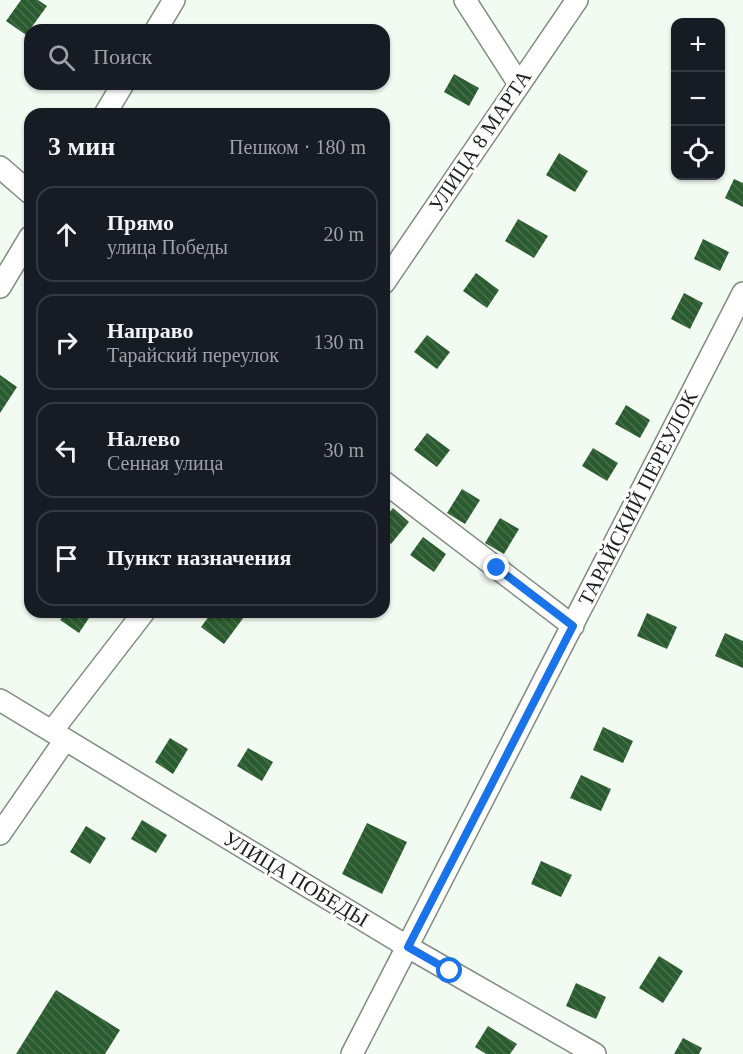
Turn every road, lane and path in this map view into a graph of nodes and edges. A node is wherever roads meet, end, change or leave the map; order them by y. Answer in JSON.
{"nodes":[{"id":1,"x":174,"y":0,"type":"edge"},
{"id":2,"x":465,"y":0,"type":"edge"},
{"id":3,"x":577,"y":0,"type":"edge"},
{"id":4,"x":160,"y":24,"type":"edge"},
{"id":5,"x":519,"y":84,"type":"junction"},
{"id":6,"x":119,"y":90,"type":"edge"},
{"id":7,"x":109,"y":108,"type":"edge"},
{"id":8,"x":0,"y":167,"type":"edge"},
{"id":9,"x":24,"y":188,"type":"edge"},
{"id":10,"x":24,"y":247,"type":"edge"},
{"id":11,"x":390,"y":274,"type":"edge"},
{"id":12,"x":0,"y":287,"type":"edge"},
{"id":13,"x":743,"y":293,"type":"edge"},
{"id":14,"x":390,"y":487,"type":"edge"},
{"id":15,"x":140,"y":618,"type":"edge"},
{"id":16,"x":573,"y":626,"type":"junction"},
{"id":17,"x":0,"y":700,"type":"edge"},
{"id":18,"x":58,"y":735,"type":"junction"},
{"id":19,"x":0,"y":834,"type":"edge"},
{"id":20,"x":408,"y":947,"type":"junction"},
{"id":21,"x":352,"y":1054,"type":"edge"},
{"id":22,"x":595,"y":1054,"type":"edge"}],
"edges":[{"from":1,"to":4,"type":"street"},
{"from":2,"to":5,"type":"street"},
{"from":3,"to":5,"type":"street","name":"УЛИЦА 8 МАРТА"},
{"from":5,"to":11,"type":"street","name":"УЛИЦА 8 МАРТА"},
{"from":6,"to":7,"type":"street"},
{"from":8,"to":9,"type":"street"},
{"from":10,"to":12,"type":"street"},
{"from":13,"to":16,"type":"street","name":"ТАРАЙСКИЙ ПЕРЕУЛОК"},
{"from":14,"to":16,"type":"street"},
{"from":15,"to":18,"type":"street"},
{"from":16,"to":20,"type":"street","name":"ТАРАЙСКИЙ ПЕРЕУЛОК"},
{"from":17,"to":18,"type":"street","name":"УЛИЦА ПОБЕДЫ"},
{"from":18,"to":19,"type":"street"},
{"from":18,"to":20,"type":"street","name":"УЛИЦА ПОБЕДЫ"},
{"from":20,"to":21,"type":"street","name":"ТАРАЙСКИЙ ПЕРЕУЛОК"},
{"from":20,"to":22,"type":"street","name":"УЛИЦА ПОБЕДЫ"}]}
